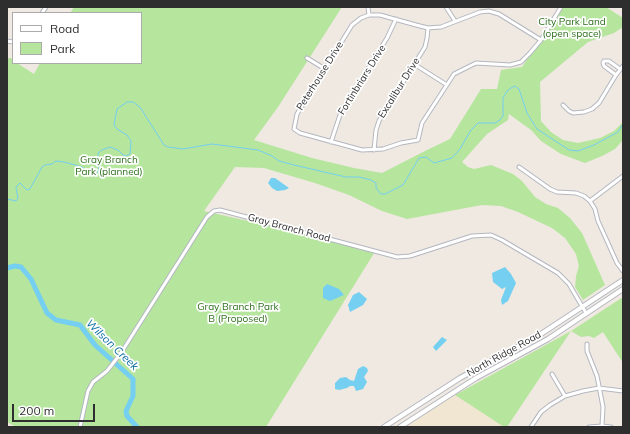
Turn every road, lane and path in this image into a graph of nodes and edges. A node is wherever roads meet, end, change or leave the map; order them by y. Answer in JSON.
{"nodes":[{"id":1,"x":368,"y":7,"type":"edge"},
{"id":2,"x":446,"y":7,"type":"edge"},
{"id":3,"x":561,"y":7,"type":"edge"},
{"id":4,"x":369,"y":15,"type":"junction"},
{"id":5,"x":396,"y":19,"type":"junction"},
{"id":6,"x":455,"y":21,"type":"junction"},
{"id":7,"x":428,"y":28,"type":"junction"},
{"id":8,"x":540,"y":40,"type":"junction"},
{"id":9,"x":307,"y":58,"type":"dead end"},
{"id":10,"x":414,"y":64,"type":"junction"},
{"id":11,"x":623,"y":66,"type":"edge"},
{"id":12,"x":325,"y":69,"type":"junction"},
{"id":13,"x":620,"y":69,"type":"junction"},
{"id":14,"x":616,"y":74,"type":"junction"},
{"id":15,"x":447,"y":85,"type":"junction"},
{"id":16,"x":563,"y":105,"type":"dead end"},
{"id":17,"x":331,"y":142,"type":"junction"},
{"id":18,"x":374,"y":150,"type":"junction"},
{"id":19,"x":519,"y":167,"type":"dead end"},
{"id":20,"x":623,"y":176,"type":"edge"},
{"id":21,"x":590,"y":201,"type":"junction"},
{"id":22,"x":623,"y":271,"type":"edge"},
{"id":23,"x":623,"y":280,"type":"edge"},
{"id":24,"x":623,"y":290,"type":"edge"},
{"id":25,"x":582,"y":306,"type":"junction"},
{"id":26,"x":586,"y":313,"type":"junction"},
{"id":27,"x":587,"y":344,"type":"dead end"},
{"id":28,"x":552,"y":374,"type":"dead end"},
{"id":29,"x":599,"y":388,"type":"junction"},
{"id":30,"x":623,"y":392,"type":"edge"},
{"id":31,"x":565,"y":396,"type":"junction"},
{"id":32,"x":602,"y":426,"type":"junction"},
{"id":33,"x":80,"y":427,"type":"edge"},
{"id":34,"x":384,"y":427,"type":"edge"},
{"id":35,"x":400,"y":427,"type":"edge"},
{"id":36,"x":531,"y":427,"type":"edge"},
{"id":37,"x":589,"y":427,"type":"edge"},
{"id":38,"x":611,"y":427,"type":"edge"}],
"edges":[{"from":1,"to":4,"type":"street"},
{"from":2,"to":6,"type":"street"},
{"from":3,"to":8,"type":"street"},
{"from":4,"to":5,"type":"street"},
{"from":4,"to":12,"type":"street","name":"Peterhouse Drive"},
{"from":5,"to":7,"type":"street"},
{"from":5,"to":17,"type":"street","name":"Fortinbriars Drive"},
{"from":6,"to":7,"type":"street"},
{"from":6,"to":8,"type":"street"},
{"from":7,"to":10,"type":"street","name":"Excalibur Drive"},
{"from":8,"to":15,"type":"street"},
{"from":9,"to":12,"type":"street"},
{"from":10,"to":15,"type":"street"},
{"from":10,"to":18,"type":"street","name":"Excalibur Drive"},
{"from":11,"to":13,"type":"street"},
{"from":12,"to":17,"type":"street","name":"Peterhouse Drive"},
{"from":13,"to":14,"type":"street"},
{"from":13,"to":14,"type":"street"},
{"from":14,"to":16,"type":"street"},
{"from":15,"to":18,"type":"street"},
{"from":17,"to":18,"type":"street"},
{"from":19,"to":21,"type":"street"},
{"from":20,"to":21,"type":"street"},
{"from":21,"to":22,"type":"street"},
{"from":23,"to":25,"type":"main road","name":"North Ridge Road"},
{"from":24,"to":26,"type":"main road","name":"North Ridge Road"},
{"from":25,"to":26,"type":"street","name":"Gray Branch Road"},
{"from":25,"to":33,"type":"street","name":"Gray Branch Road"},
{"from":25,"to":34,"type":"main road","name":"North Ridge Road"},
{"from":26,"to":35,"type":"main road","name":"North Ridge Road"},
{"from":27,"to":29,"type":"street"},
{"from":28,"to":31,"type":"street"},
{"from":29,"to":30,"type":"street"},
{"from":29,"to":31,"type":"street"},
{"from":29,"to":32,"type":"street"},
{"from":31,"to":36,"type":"street"},
{"from":32,"to":37,"type":"street"},
{"from":32,"to":38,"type":"street"}]}
